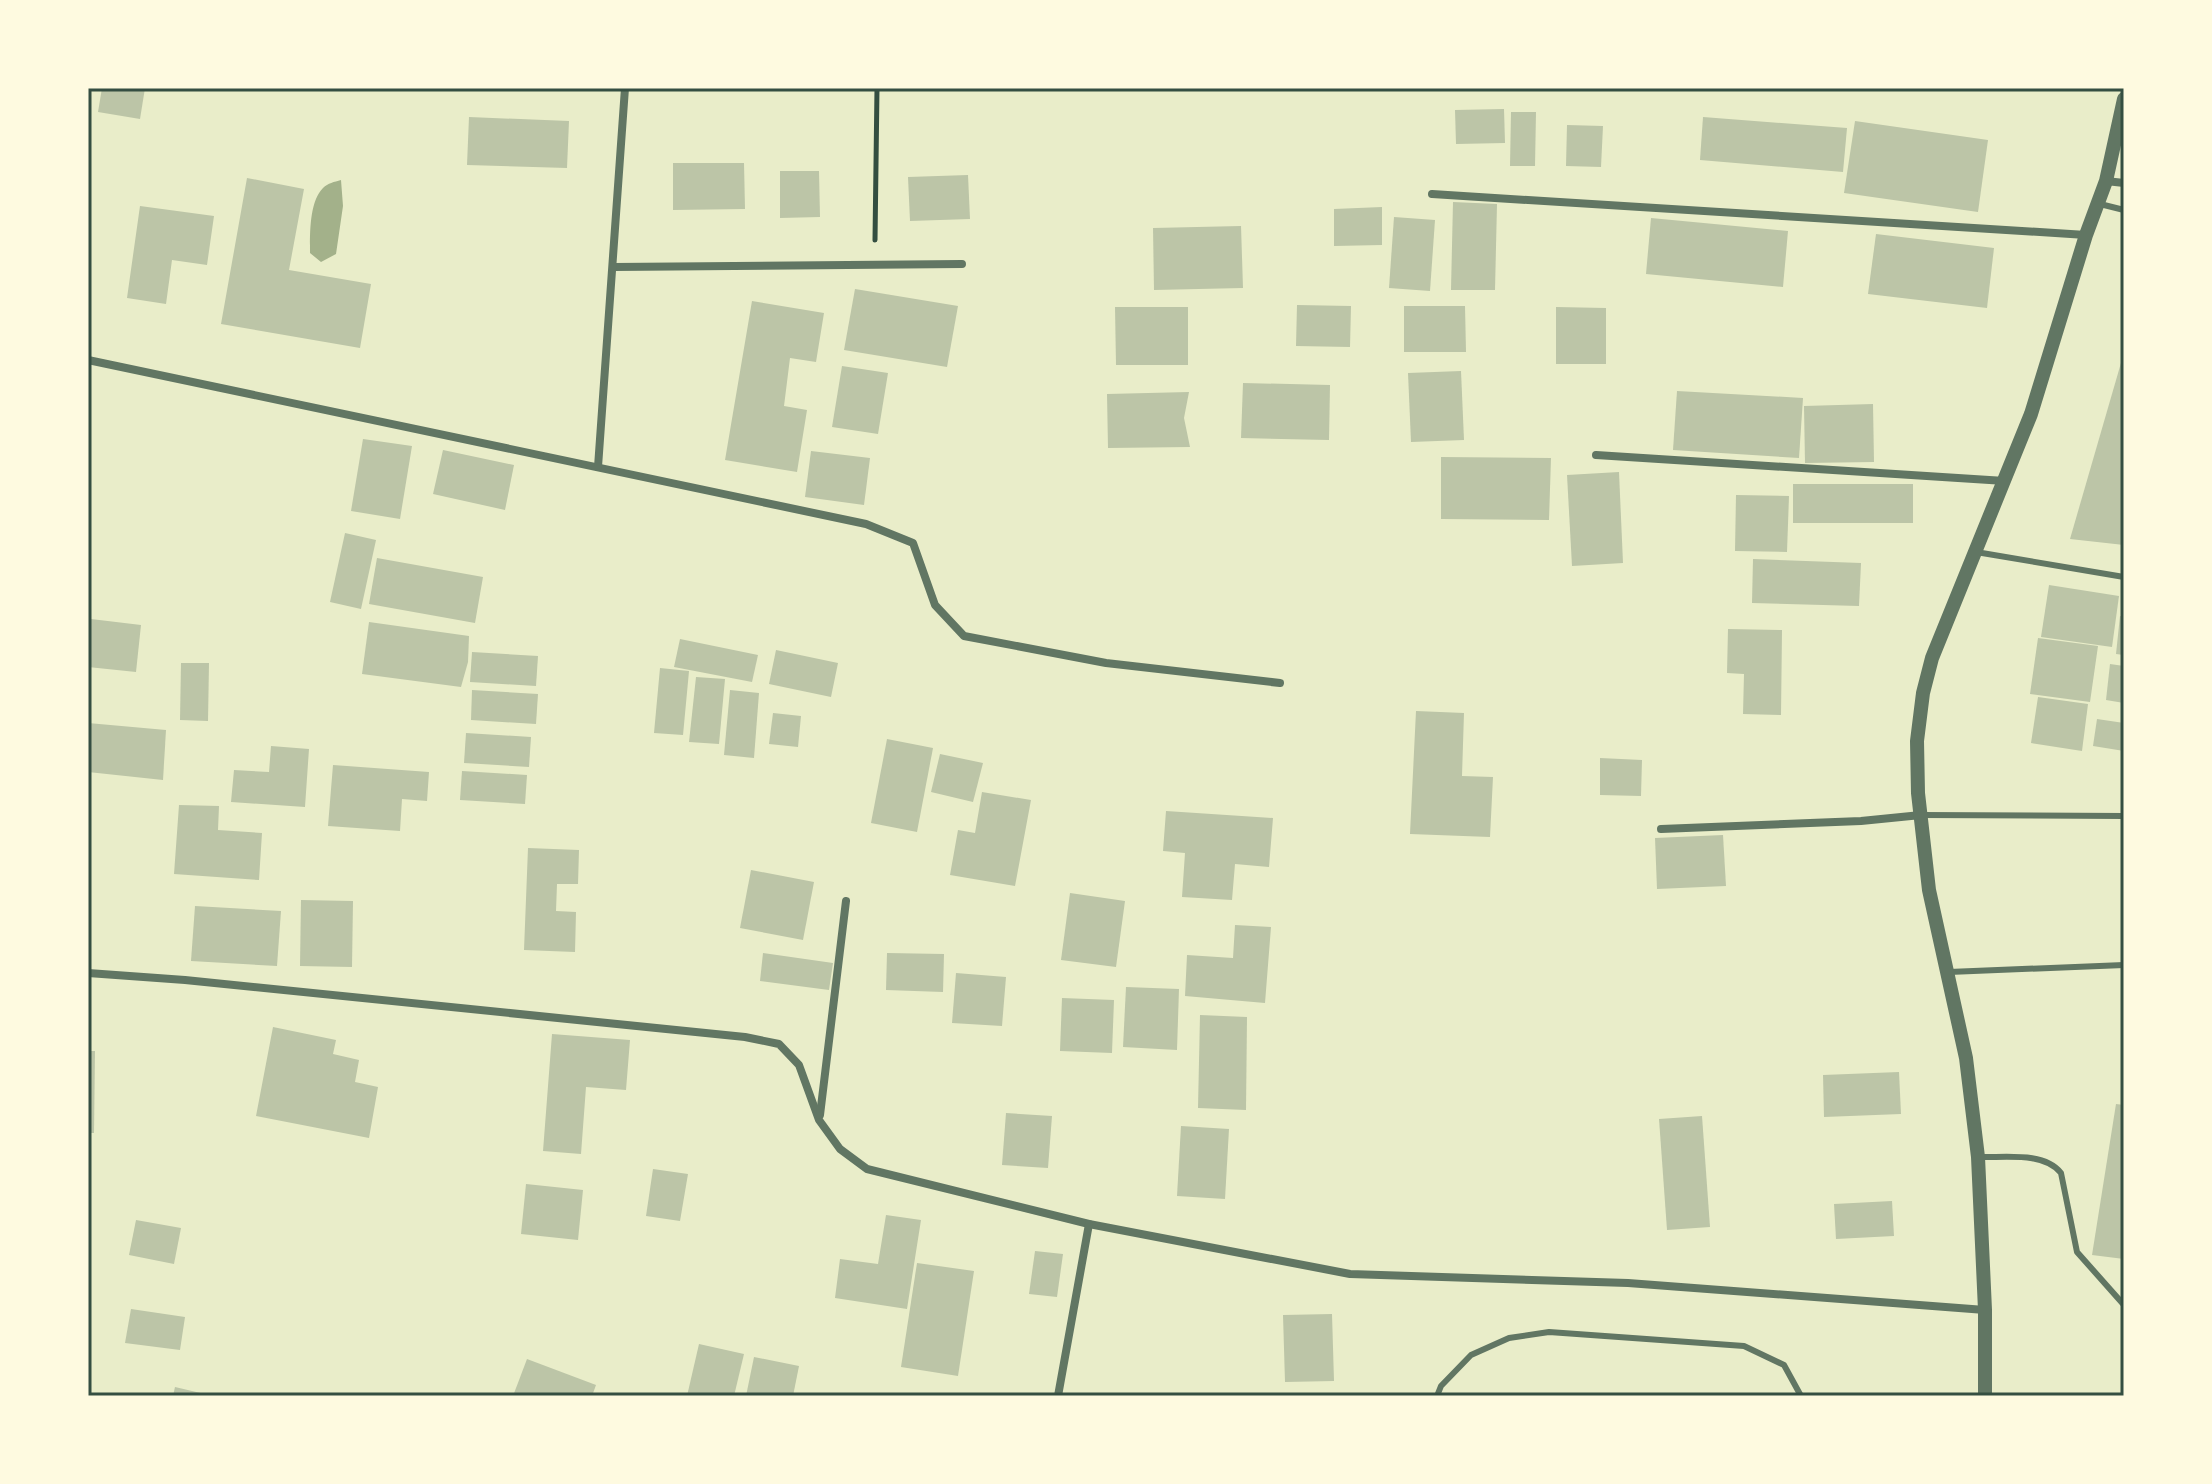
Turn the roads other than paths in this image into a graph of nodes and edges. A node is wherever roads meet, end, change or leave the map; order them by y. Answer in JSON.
{"nodes":[{"id":1,"x":625,"y":88,"type":"edge"},
{"id":2,"x":2124,"y":99,"type":"edge"},
{"id":3,"x":2106,"y":181,"type":"junction"},
{"id":4,"x":2124,"y":183,"type":"edge"},
{"id":5,"x":1432,"y":194,"type":"dead end"},
{"id":6,"x":2098,"y":203,"type":"junction"},
{"id":7,"x":2124,"y":210,"type":"edge"},
{"id":8,"x":2086,"y":235,"type":"junction"},
{"id":9,"x":962,"y":264,"type":"dead end"},
{"id":10,"x":614,"y":267,"type":"junction"},
{"id":11,"x":88,"y":360,"type":"edge"},
{"id":12,"x":1596,"y":455,"type":"dead end"},
{"id":13,"x":598,"y":467,"type":"junction"},
{"id":14,"x":2005,"y":481,"type":"junction"},
{"id":15,"x":1976,"y":552,"type":"junction"},
{"id":16,"x":2124,"y":577,"type":"edge"},
{"id":17,"x":1280,"y":683,"type":"dead end"},
{"id":18,"x":1921,"y":815,"type":"junction"},
{"id":19,"x":2124,"y":816,"type":"edge"},
{"id":20,"x":1661,"y":829,"type":"dead end"},
{"id":21,"x":846,"y":901,"type":"dead end"},
{"id":22,"x":2124,"y":965,"type":"edge"},
{"id":23,"x":1949,"y":972,"type":"junction"},
{"id":24,"x":88,"y":973,"type":"edge"},
{"id":25,"x":819,"y":1120,"type":"junction"},
{"id":26,"x":1978,"y":1157,"type":"junction"},
{"id":27,"x":1089,"y":1224,"type":"junction"},
{"id":28,"x":2124,"y":1305,"type":"edge"},
{"id":29,"x":1985,"y":1310,"type":"junction"},
{"id":30,"x":1058,"y":1396,"type":"edge"},
{"id":31,"x":1437,"y":1396,"type":"edge"},
{"id":32,"x":1801,"y":1396,"type":"edge"},
{"id":33,"x":1985,"y":1396,"type":"edge"}],
"edges":[{"from":1,"to":10,"type":"street"},
{"from":2,"to":3,"type":"street"},
{"from":3,"to":4,"type":"street"},
{"from":3,"to":6,"type":"street"},
{"from":5,"to":8,"type":"street"},
{"from":6,"to":7,"type":"lane"},
{"from":6,"to":8,"type":"street"},
{"from":8,"to":14,"type":"street"},
{"from":9,"to":10,"type":"street"},
{"from":10,"to":13,"type":"street"},
{"from":11,"to":13,"type":"street"},
{"from":12,"to":14,"type":"street"},
{"from":13,"to":17,"type":"street"},
{"from":14,"to":15,"type":"street"},
{"from":15,"to":16,"type":"lane"},
{"from":15,"to":18,"type":"street"},
{"from":18,"to":19,"type":"lane"},
{"from":18,"to":20,"type":"street"},
{"from":18,"to":23,"type":"street"},
{"from":21,"to":25,"type":"street"},
{"from":22,"to":23,"type":"lane"},
{"from":23,"to":26,"type":"street"},
{"from":24,"to":25,"type":"street"},
{"from":25,"to":27,"type":"street"},
{"from":26,"to":28,"type":"lane"},
{"from":26,"to":29,"type":"street"},
{"from":27,"to":29,"type":"street"},
{"from":27,"to":30,"type":"street"},
{"from":29,"to":33,"type":"street"},
{"from":31,"to":32,"type":"lane"}]}
